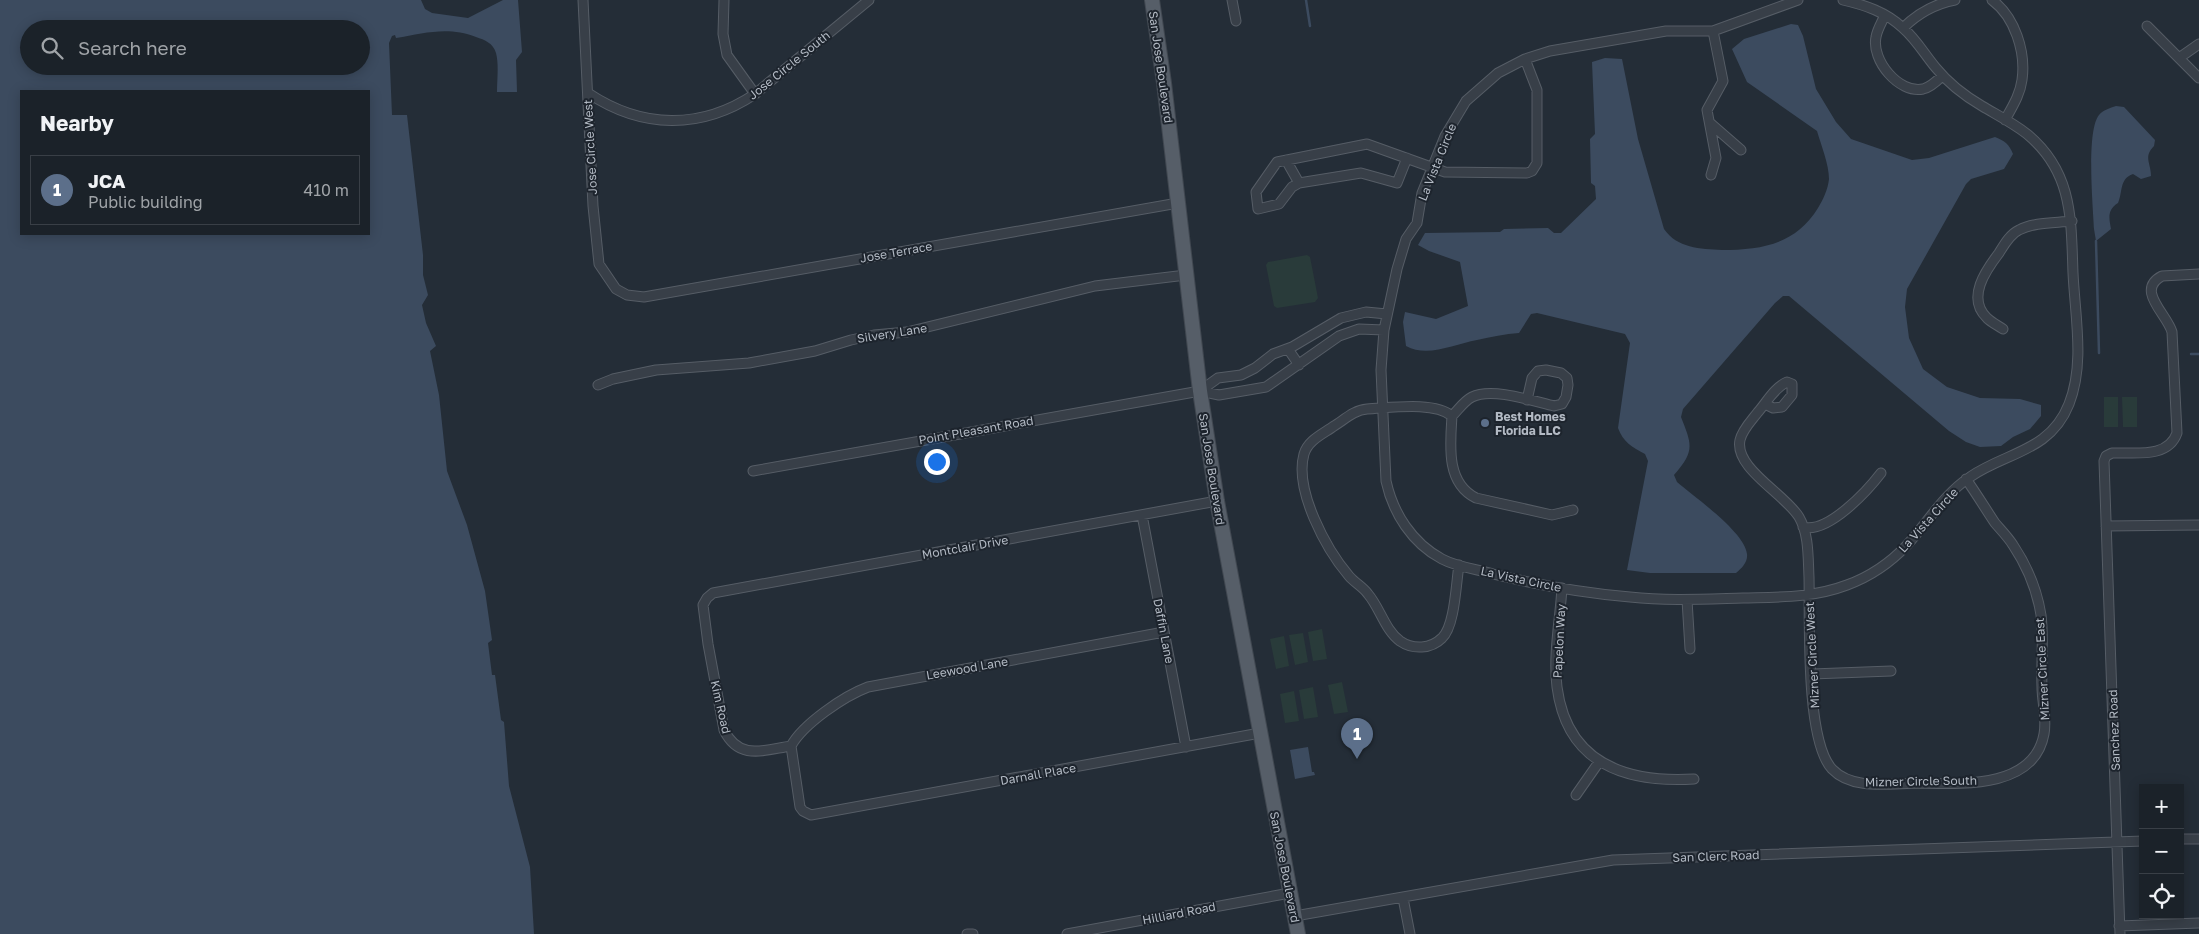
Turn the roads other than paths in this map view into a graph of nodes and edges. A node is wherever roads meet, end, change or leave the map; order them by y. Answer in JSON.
{"nodes":[{"id":1,"x":582,"y":0,"type":"edge"},
{"id":2,"x":724,"y":0,"type":"edge"},
{"id":3,"x":869,"y":0,"type":"edge"},
{"id":4,"x":1152,"y":0,"type":"edge"},
{"id":5,"x":1232,"y":0,"type":"edge"},
{"id":6,"x":1798,"y":0,"type":"edge"},
{"id":7,"x":1843,"y":0,"type":"edge"},
{"id":8,"x":1955,"y":0,"type":"edge"},
{"id":9,"x":1992,"y":0,"type":"edge"},
{"id":10,"x":1885,"y":15,"type":"junction"},
{"id":11,"x":1236,"y":21,"type":"dead end"},
{"id":12,"x":2146,"y":26,"type":"dead end"},
{"id":13,"x":1903,"y":28,"type":"junction"},
{"id":14,"x":1713,"y":31,"type":"junction"},
{"id":15,"x":2199,"y":44,"type":"edge"},
{"id":16,"x":2179,"y":58,"type":"junction"},
{"id":17,"x":1525,"y":59,"type":"junction"},
{"id":18,"x":1942,"y":76,"type":"junction"},
{"id":19,"x":2199,"y":78,"type":"edge"},
{"id":20,"x":588,"y":94,"type":"junction"},
{"id":21,"x":755,"y":94,"type":"junction"},
{"id":22,"x":2005,"y":120,"type":"junction"},
{"id":23,"x":1710,"y":123,"type":"junction"},
{"id":24,"x":1741,"y":150,"type":"dead end"},
{"id":25,"x":1407,"y":158,"type":"junction"},
{"id":26,"x":1286,"y":160,"type":"junction"},
{"id":27,"x":1433,"y":168,"type":"junction"},
{"id":28,"x":1711,"y":175,"type":"dead end"},
{"id":29,"x":1299,"y":183,"type":"junction"},
{"id":30,"x":1178,"y":202,"type":"junction"},
{"id":31,"x":2072,"y":220,"type":"junction"},
{"id":32,"x":2199,"y":274,"type":"edge"},
{"id":33,"x":1186,"y":275,"type":"junction"},
{"id":34,"x":616,"y":290,"type":"joint"},
{"id":35,"x":1387,"y":314,"type":"junction"},
{"id":36,"x":1326,"y":328,"type":"junction"},
{"id":37,"x":2002,"y":329,"type":"dead end"},
{"id":38,"x":1384,"y":330,"type":"junction"},
{"id":39,"x":1333,"y":340,"type":"junction"},
{"id":40,"x":1288,"y":349,"type":"junction"},
{"id":41,"x":1299,"y":365,"type":"junction"},
{"id":42,"x":598,"y":385,"type":"dead end"},
{"id":43,"x":1200,"y":391,"type":"junction"},
{"id":44,"x":1527,"y":400,"type":"junction"},
{"id":45,"x":1766,"y":404,"type":"dead end"},
{"id":46,"x":1382,"y":409,"type":"junction"},
{"id":47,"x":1452,"y":416,"type":"junction"},
{"id":48,"x":753,"y":471,"type":"dead end"},
{"id":49,"x":1881,"y":473,"type":"dead end"},
{"id":50,"x":1966,"y":479,"type":"junction"},
{"id":51,"x":1217,"y":501,"type":"junction"},
{"id":52,"x":1573,"y":510,"type":"dead end"},
{"id":53,"x":1142,"y":515,"type":"junction"},
{"id":54,"x":2199,"y":525,"type":"edge"},
{"id":55,"x":2106,"y":526,"type":"junction"},
{"id":56,"x":1803,"y":527,"type":"junction"},
{"id":57,"x":1459,"y":565,"type":"junction"},
{"id":58,"x":1562,"y":588,"type":"junction"},
{"id":59,"x":714,"y":593,"type":"joint"},
{"id":60,"x":1810,"y":596,"type":"junction"},
{"id":61,"x":1687,"y":600,"type":"junction"},
{"id":62,"x":1164,"y":632,"type":"junction"},
{"id":63,"x":1690,"y":649,"type":"dead end"},
{"id":64,"x":1891,"y":670,"type":"dead end"},
{"id":65,"x":1812,"y":674,"type":"junction"},
{"id":66,"x":2045,"y":729,"type":"joint"},
{"id":67,"x":1260,"y":733,"type":"junction"},
{"id":68,"x":1820,"y":744,"type":"joint"},
{"id":69,"x":791,"y":746,"type":"junction"},
{"id":70,"x":1186,"y":747,"type":"junction"},
{"id":71,"x":1599,"y":762,"type":"junction"},
{"id":72,"x":1694,"y":779,"type":"dead end"},
{"id":73,"x":1576,"y":795,"type":"dead end"},
{"id":74,"x":2199,"y":838,"type":"edge"},
{"id":75,"x":2184,"y":839,"type":"edge"},
{"id":76,"x":2139,"y":841,"type":"edge"},
{"id":77,"x":2117,"y":842,"type":"junction"},
{"id":78,"x":1290,"y":893,"type":"junction"},
{"id":79,"x":1403,"y":898,"type":"junction"},
{"id":80,"x":1294,"y":916,"type":"junction"},
{"id":81,"x":2199,"y":923,"type":"edge"},
{"id":82,"x":2120,"y":930,"type":"edge"},
{"id":83,"x":967,"y":934,"type":"edge"},
{"id":84,"x":973,"y":934,"type":"edge"},
{"id":85,"x":1067,"y":934,"type":"edge"},
{"id":86,"x":1298,"y":934,"type":"edge"},
{"id":87,"x":1410,"y":934,"type":"edge"}],
"edges":[{"from":1,"to":20,"type":"street","name":"Jose Circle West"},
{"from":2,"to":21,"type":"street"},
{"from":3,"to":21,"type":"street","name":"Jose Circle South"},
{"from":4,"to":30,"type":"main road","name":"San Jose Boulevard"},
{"from":5,"to":11,"type":"street"},
{"from":6,"to":14,"type":"street","name":"La Vista Circle"},
{"from":7,"to":10,"type":"street"},
{"from":8,"to":13,"type":"street"},
{"from":9,"to":22,"type":"street"},
{"from":10,"to":13,"type":"street"},
{"from":10,"to":18,"type":"street"},
{"from":12,"to":16,"type":"street"},
{"from":13,"to":18,"type":"street"},
{"from":14,"to":17,"type":"street","name":"La Vista Circle"},
{"from":14,"to":23,"type":"street"},
{"from":15,"to":16,"type":"street"},
{"from":16,"to":19,"type":"street"},
{"from":17,"to":27,"type":"street","name":"La Vista Circle"},
{"from":17,"to":27,"type":"street"},
{"from":18,"to":22,"type":"street","name":"La Vista Circle"},
{"from":20,"to":21,"type":"street","name":"Jose Circle South"},
{"from":20,"to":34,"type":"street","name":"Jose Circle West"},
{"from":22,"to":31,"type":"street","name":"La Vista Circle"},
{"from":23,"to":24,"type":"street"},
{"from":23,"to":28,"type":"street"},
{"from":25,"to":26,"type":"street"},
{"from":25,"to":27,"type":"street"},
{"from":25,"to":29,"type":"street"},
{"from":26,"to":29,"type":"street"},
{"from":26,"to":29,"type":"street"},
{"from":27,"to":35,"type":"street","name":"La Vista Circle"},
{"from":30,"to":33,"type":"main road","name":"San Jose Boulevard"},
{"from":30,"to":34,"type":"street","name":"Jose Terrace"},
{"from":31,"to":37,"type":"street"},
{"from":31,"to":50,"type":"street","name":"La Vista Circle"},
{"from":32,"to":55,"type":"street","name":"Sanchez Road"},
{"from":33,"to":42,"type":"street","name":"Silvery Lane"},
{"from":33,"to":43,"type":"main road","name":"San Jose Boulevard"},
{"from":35,"to":36,"type":"street","name":"Point Pleasant Road"},
{"from":35,"to":38,"type":"street","name":"La Vista Circle"},
{"from":36,"to":39,"type":"street"},
{"from":36,"to":40,"type":"street","name":"Point Pleasant Road"},
{"from":38,"to":39,"type":"street","name":"Point Pleasant Road"},
{"from":38,"to":46,"type":"street","name":"La Vista Circle"},
{"from":39,"to":41,"type":"street","name":"Point Pleasant Road"},
{"from":40,"to":41,"type":"street"},
{"from":40,"to":43,"type":"street","name":"Point Pleasant Road"},
{"from":41,"to":43,"type":"street","name":"Point Pleasant Road"},
{"from":43,"to":48,"type":"street","name":"Point Pleasant Road"},
{"from":43,"to":51,"type":"main road","name":"San Jose Boulevard"},
{"from":44,"to":44,"type":"street"},
{"from":44,"to":47,"type":"street"},
{"from":45,"to":56,"type":"street"},
{"from":46,"to":47,"type":"street"},
{"from":46,"to":57,"type":"street","name":"La Vista Circle"},
{"from":46,"to":57,"type":"street"},
{"from":47,"to":52,"type":"street"},
{"from":49,"to":56,"type":"street"},
{"from":50,"to":60,"type":"street","name":"La Vista Circle"},
{"from":50,"to":66,"type":"street","name":"Mizner Circle East"},
{"from":51,"to":53,"type":"street","name":"Montclair Drive"},
{"from":51,"to":67,"type":"main road","name":"San Jose Boulevard"},
{"from":53,"to":59,"type":"street","name":"Montclair Drive"},
{"from":53,"to":62,"type":"street","name":"Daffin Lane"},
{"from":54,"to":55,"type":"street"},
{"from":55,"to":77,"type":"street","name":"Sanchez Road"},
{"from":56,"to":60,"type":"street","name":"Mizner Circle West"},
{"from":57,"to":58,"type":"street","name":"La Vista Circle"},
{"from":58,"to":61,"type":"street","name":"La Vista Circle"},
{"from":58,"to":71,"type":"street","name":"Papelon Way"},
{"from":59,"to":69,"type":"street","name":"Kim Road"},
{"from":60,"to":61,"type":"street","name":"La Vista Circle"},
{"from":60,"to":65,"type":"street","name":"Mizner Circle West"},
{"from":61,"to":63,"type":"street"},
{"from":62,"to":69,"type":"street","name":"Leewood Lane"},
{"from":62,"to":70,"type":"street","name":"Daffin Lane"},
{"from":64,"to":65,"type":"street"},
{"from":65,"to":68,"type":"street","name":"Mizner Circle West"},
{"from":66,"to":68,"type":"street","name":"Mizner Circle South"},
{"from":67,"to":70,"type":"street","name":"Darnall Place"},
{"from":67,"to":78,"type":"main road","name":"San Jose Boulevard"},
{"from":69,"to":70,"type":"street","name":"Darnall Place"},
{"from":71,"to":72,"type":"street","name":"Papelon Way"},
{"from":71,"to":73,"type":"street"},
{"from":74,"to":75,"type":"street"},
{"from":76,"to":77,"type":"street","name":"San Clerc Road"},
{"from":77,"to":79,"type":"street","name":"San Clerc Road"},
{"from":77,"to":82,"type":"street","name":"Sanchez Road"},
{"from":78,"to":80,"type":"main road","name":"San Jose Boulevard"},
{"from":78,"to":85,"type":"street","name":"Hilliard Road"},
{"from":79,"to":80,"type":"street","name":"San Clerc Road"},
{"from":79,"to":87,"type":"street"},
{"from":80,"to":86,"type":"main road","name":"San Jose Boulevard"},
{"from":81,"to":82,"type":"street"},
{"from":83,"to":84,"type":"street"}]}
